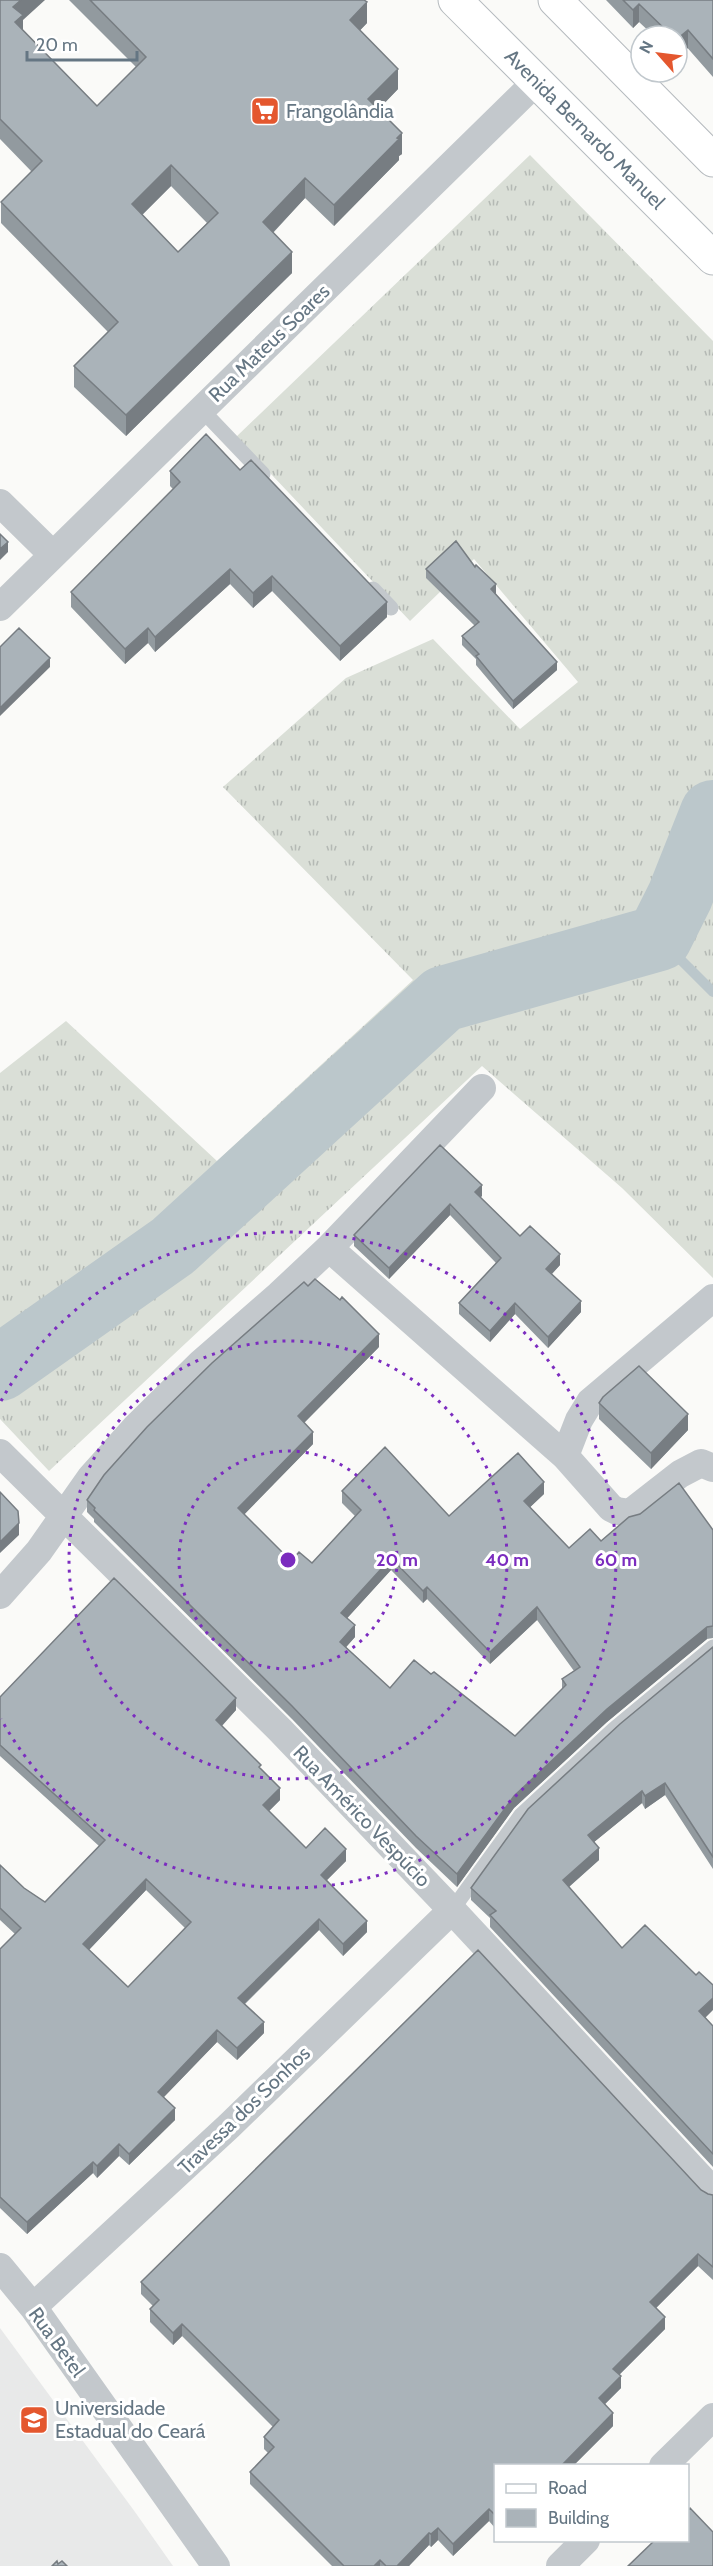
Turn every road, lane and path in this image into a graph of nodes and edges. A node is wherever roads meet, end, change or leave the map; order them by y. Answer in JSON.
{"nodes":[{"id":1,"x":455,"y":0,"type":"edge"},
{"id":2,"x":555,"y":0,"type":"edge"},
{"id":3,"x":538,"y":80,"type":"junction"},
{"id":4,"x":713,"y":160,"type":"edge"},
{"id":5,"x":713,"y":258,"type":"edge"},
{"id":6,"x":201,"y":409,"type":"junction"},
{"id":7,"x":276,"y":487,"type":"edge"},
{"id":8,"x":0,"y":502,"type":"edge"},
{"id":9,"x":52,"y":554,"type":"junction"},
{"id":10,"x":358,"y":574,"type":"edge"},
{"id":11,"x":0,"y":607,"type":"edge"},
{"id":12,"x":392,"y":608,"type":"dead end"},
{"id":13,"x":482,"y":1088,"type":"dead end"},
{"id":14,"x":329,"y":1248,"type":"junction"},
{"id":15,"x":713,"y":1298,"type":"edge"},
{"id":16,"x":0,"y":1453,"type":"edge"},
{"id":17,"x":565,"y":1456,"type":"junction"},
{"id":18,"x":713,"y":1468,"type":"edge"},
{"id":19,"x":63,"y":1518,"type":"junction"},
{"id":20,"x":0,"y":1595,"type":"edge"},
{"id":21,"x":713,"y":1647,"type":"edge"},
{"id":22,"x":452,"y":1910,"type":"junction"},
{"id":23,"x":713,"y":2191,"type":"edge"},
{"id":24,"x":0,"y":2266,"type":"edge"},
{"id":25,"x":33,"y":2307,"type":"junction"},
{"id":26,"x":713,"y":2417,"type":"edge"},
{"id":27,"x":665,"y":2464,"type":"edge"},
{"id":28,"x":585,"y":2542,"type":"edge"},
{"id":29,"x":216,"y":2566,"type":"edge"},
{"id":30,"x":560,"y":2566,"type":"edge"}],
"edges":[{"from":1,"to":3,"type":"main road","name":"Avenida Bernardo Manuel"},
{"from":2,"to":4,"type":"main road"},
{"from":3,"to":5,"type":"main road","name":"Avenida Bernardo Manuel"},
{"from":3,"to":6,"type":"street","name":"Rua Mateus Soares"},
{"from":6,"to":7,"type":"lane"},
{"from":6,"to":9,"type":"street","name":"Rua Mateus Soares"},
{"from":8,"to":9,"type":"street"},
{"from":9,"to":11,"type":"street","name":"Rua Mateus Soares"},
{"from":10,"to":12,"type":"lane"},
{"from":13,"to":14,"type":"street"},
{"from":14,"to":17,"type":"street"},
{"from":14,"to":19,"type":"street"},
{"from":15,"to":17,"type":"street"},
{"from":16,"to":19,"type":"street","name":"Rua Américo Vespúcio"},
{"from":17,"to":18,"type":"street"},
{"from":19,"to":20,"type":"street"},
{"from":19,"to":22,"type":"street","name":"Rua Américo Vespúcio"},
{"from":21,"to":22,"type":"lane"},
{"from":22,"to":23,"type":"street","name":"Rua Américo Vespúcio"},
{"from":22,"to":25,"type":"street","name":"Travessa dos Sonhos"},
{"from":24,"to":25,"type":"street","name":"Rua Betel"},
{"from":25,"to":29,"type":"street","name":"Rua Betel"},
{"from":26,"to":27,"type":"street"},
{"from":28,"to":30,"type":"street"}]}
